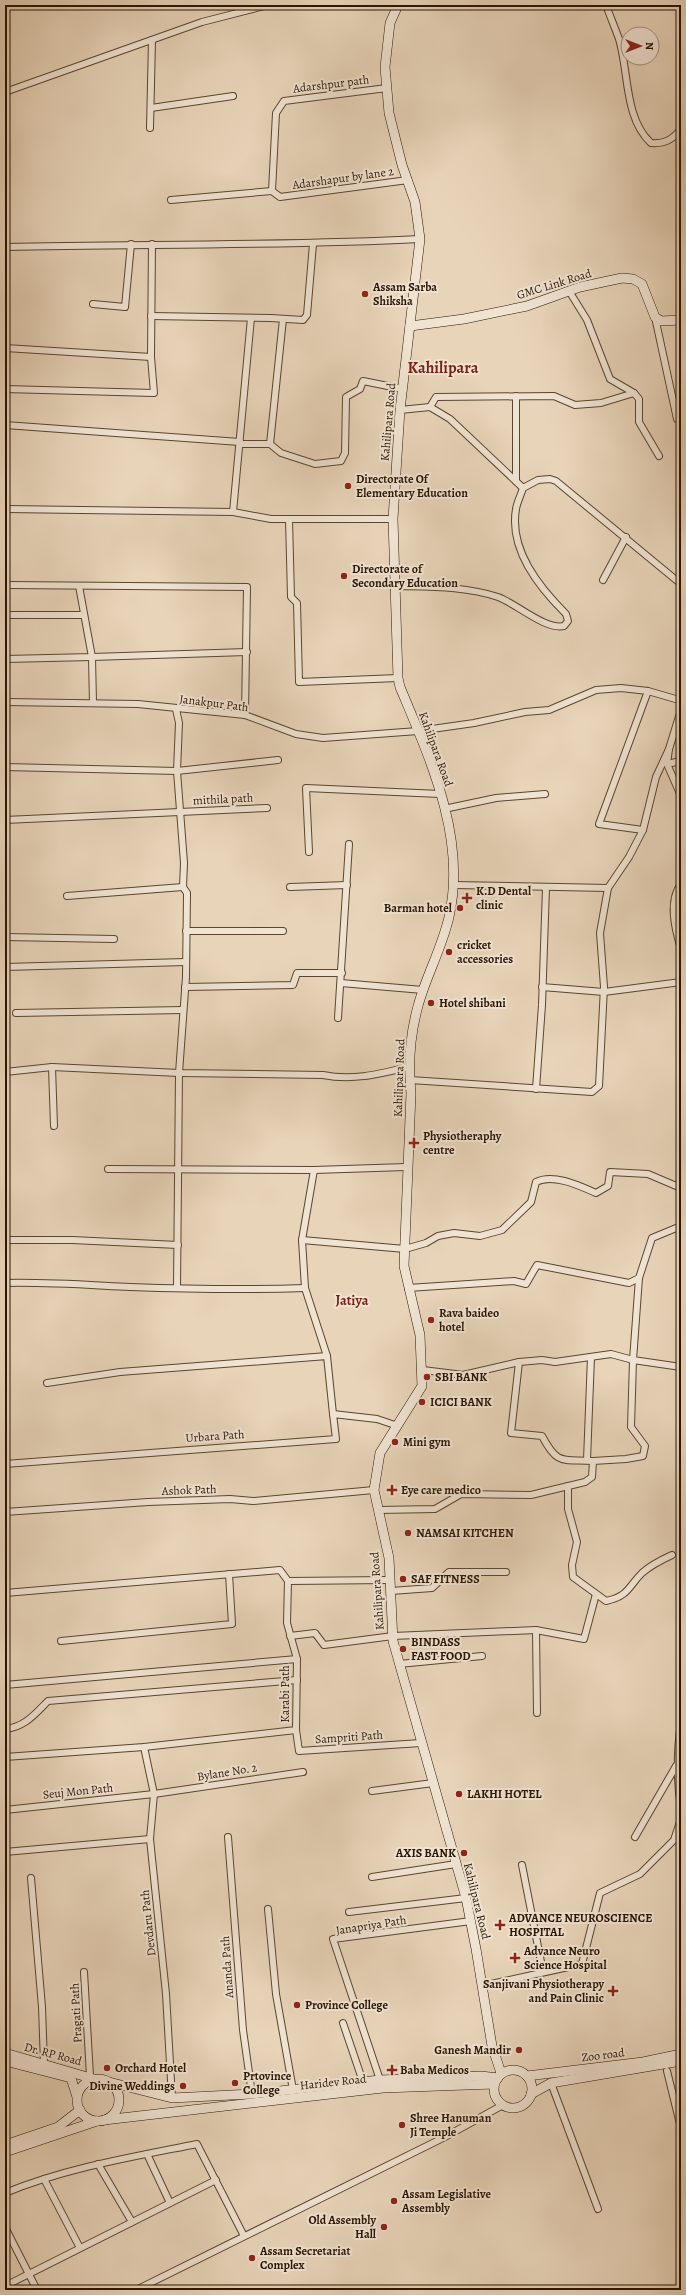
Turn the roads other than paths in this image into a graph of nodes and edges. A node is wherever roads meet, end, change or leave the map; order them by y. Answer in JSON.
{"nodes":[{"id":1,"x":268,"y":5,"type":"edge"},
{"id":2,"x":398,"y":5,"type":"edge"},
{"id":3,"x":606,"y":5,"type":"edge"},
{"id":4,"x":152,"y":40,"type":"junction"},
{"id":5,"x":387,"y":88,"type":"junction"},
{"id":6,"x":5,"y":92,"type":"edge"},
{"id":7,"x":233,"y":96,"type":"dead end"},
{"id":8,"x":151,"y":108,"type":"junction"},
{"id":9,"x":150,"y":128,"type":"dead end"},
{"id":10,"x":681,"y":128,"type":"edge"},
{"id":11,"x":408,"y":180,"type":"junction"},
{"id":12,"x":272,"y":191,"type":"junction"},
{"id":13,"x":171,"y":200,"type":"dead end"},
{"id":14,"x":420,"y":239,"type":"junction"},
{"id":15,"x":131,"y":244,"type":"junction"},
{"id":16,"x":152,"y":244,"type":"junction"},
{"id":17,"x":313,"y":244,"type":"junction"},
{"id":18,"x":5,"y":247,"type":"edge"},
{"id":19,"x":569,"y":292,"type":"junction"},
{"id":20,"x":93,"y":304,"type":"dead end"},
{"id":21,"x":151,"y":316,"type":"junction"},
{"id":22,"x":656,"y":317,"type":"junction"},
{"id":23,"x":251,"y":318,"type":"junction"},
{"id":24,"x":283,"y":319,"type":"junction"},
{"id":25,"x":681,"y":320,"type":"edge"},
{"id":26,"x":410,"y":326,"type":"junction"},
{"id":27,"x":5,"y":348,"type":"edge"},
{"id":28,"x":151,"y":357,"type":"junction"},
{"id":29,"x":5,"y":389,"type":"edge"},
{"id":30,"x":403,"y":389,"type":"junction"},
{"id":31,"x":634,"y":393,"type":"junction"},
{"id":32,"x":516,"y":396,"type":"junction"},
{"id":33,"x":430,"y":407,"type":"junction"},
{"id":34,"x":400,"y":410,"type":"junction"},
{"id":35,"x":677,"y":419,"type":"dead end"},
{"id":36,"x":5,"y":425,"type":"edge"},
{"id":37,"x":240,"y":443,"type":"junction"},
{"id":38,"x":270,"y":444,"type":"junction"},
{"id":39,"x":660,"y":456,"type":"dead end"},
{"id":40,"x":516,"y":481,"type":"junction"},
{"id":41,"x":523,"y":488,"type":"junction"},
{"id":42,"x":5,"y":509,"type":"edge"},
{"id":43,"x":233,"y":512,"type":"junction"},
{"id":44,"x":290,"y":519,"type":"junction"},
{"id":45,"x":393,"y":519,"type":"junction"},
{"id":46,"x":626,"y":537,"type":"junction"},
{"id":47,"x":603,"y":580,"type":"dead end"},
{"id":48,"x":681,"y":584,"type":"edge"},
{"id":49,"x":5,"y":585,"type":"edge"},
{"id":50,"x":79,"y":586,"type":"junction"},
{"id":51,"x":395,"y":586,"type":"junction"},
{"id":52,"x":5,"y":615,"type":"edge"},
{"id":53,"x":84,"y":615,"type":"junction"},
{"id":54,"x":247,"y":652,"type":"junction"},
{"id":55,"x":92,"y":657,"type":"junction"},
{"id":56,"x":5,"y":659,"type":"edge"},
{"id":57,"x":398,"y":678,"type":"junction"},
{"id":58,"x":648,"y":691,"type":"junction"},
{"id":59,"x":680,"y":699,"type":"edge"},
{"id":60,"x":5,"y":702,"type":"edge"},
{"id":61,"x":93,"y":703,"type":"junction"},
{"id":62,"x":176,"y":709,"type":"junction"},
{"id":63,"x":681,"y":710,"type":"edge"},
{"id":64,"x":245,"y":715,"type":"junction"},
{"id":65,"x":418,"y":731,"type":"junction"},
{"id":66,"x":669,"y":749,"type":"junction"},
{"id":67,"x":278,"y":760,"type":"dead end"},
{"id":68,"x":681,"y":761,"type":"edge"},
{"id":69,"x":667,"y":764,"type":"junction"},
{"id":70,"x":5,"y":767,"type":"edge"},
{"id":71,"x":177,"y":771,"type":"junction"},
{"id":72,"x":440,"y":794,"type":"junction"},
{"id":73,"x":545,"y":794,"type":"dead end"},
{"id":74,"x":681,"y":796,"type":"edge"},
{"id":75,"x":267,"y":808,"type":"dead end"},
{"id":76,"x":444,"y":809,"type":"junction"},
{"id":77,"x":180,"y":812,"type":"junction"},
{"id":78,"x":5,"y":820,"type":"edge"},
{"id":79,"x":643,"y":830,"type":"junction"},
{"id":80,"x":349,"y":844,"type":"dead end"},
{"id":81,"x":309,"y":852,"type":"dead end"},
{"id":82,"x":681,"y":884,"type":"edge"},
{"id":83,"x":347,"y":885,"type":"junction"},
{"id":84,"x":454,"y":885,"type":"junction"},
{"id":85,"x":184,"y":887,"type":"junction"},
{"id":86,"x":290,"y":887,"type":"dead end"},
{"id":87,"x":546,"y":888,"type":"junction"},
{"id":88,"x":608,"y":888,"type":"junction"},
{"id":89,"x":68,"y":896,"type":"dead end"},
{"id":90,"x":681,"y":912,"type":"edge"},
{"id":91,"x":674,"y":917,"type":"junction"},
{"id":92,"x":186,"y":931,"type":"junction"},
{"id":93,"x":283,"y":931,"type":"dead end"},
{"id":94,"x":5,"y":937,"type":"edge"},
{"id":95,"x":114,"y":939,"type":"dead end"},
{"id":96,"x":681,"y":949,"type":"edge"},
{"id":97,"x":186,"y":962,"type":"junction"},
{"id":98,"x":5,"y":967,"type":"edge"},
{"id":99,"x":342,"y":973,"type":"junction"},
{"id":100,"x":681,"y":982,"type":"edge"},
{"id":101,"x":341,"y":983,"type":"junction"},
{"id":102,"x":185,"y":987,"type":"junction"},
{"id":103,"x":542,"y":987,"type":"junction"},
{"id":104,"x":423,"y":990,"type":"junction"},
{"id":105,"x":604,"y":992,"type":"junction"},
{"id":106,"x":184,"y":1010,"type":"junction"},
{"id":107,"x":16,"y":1013,"type":"dead end"},
{"id":108,"x":338,"y":1018,"type":"dead end"},
{"id":109,"x":52,"y":1067,"type":"junction"},
{"id":110,"x":408,"y":1067,"type":"junction"},
{"id":111,"x":5,"y":1072,"type":"edge"},
{"id":112,"x":179,"y":1073,"type":"junction"},
{"id":113,"x":410,"y":1080,"type":"junction"},
{"id":114,"x":536,"y":1089,"type":"junction"},
{"id":115,"x":54,"y":1126,"type":"dead end"},
{"id":116,"x":406,"y":1167,"type":"junction"},
{"id":117,"x":108,"y":1169,"type":"dead end"},
{"id":118,"x":179,"y":1169,"type":"junction"},
{"id":119,"x":314,"y":1170,"type":"junction"},
{"id":120,"x":681,"y":1188,"type":"edge"},
{"id":121,"x":681,"y":1226,"type":"edge"},
{"id":122,"x":5,"y":1240,"type":"edge"},
{"id":123,"x":302,"y":1240,"type":"junction"},
{"id":124,"x":178,"y":1246,"type":"junction"},
{"id":125,"x":405,"y":1249,"type":"junction"},
{"id":126,"x":639,"y":1278,"type":"junction"},
{"id":127,"x":5,"y":1283,"type":"edge"},
{"id":128,"x":177,"y":1288,"type":"junction"},
{"id":129,"x":305,"y":1288,"type":"junction"},
{"id":130,"x":408,"y":1288,"type":"junction"},
{"id":131,"x":327,"y":1356,"type":"junction"},
{"id":132,"x":591,"y":1357,"type":"junction"},
{"id":133,"x":633,"y":1360,"type":"junction"},
{"id":134,"x":519,"y":1362,"type":"junction"},
{"id":135,"x":681,"y":1367,"type":"edge"},
{"id":136,"x":423,"y":1370,"type":"junction"},
{"id":137,"x":47,"y":1383,"type":"dead end"},
{"id":138,"x":333,"y":1414,"type":"junction"},
{"id":139,"x":398,"y":1426,"type":"junction"},
{"id":140,"x":590,"y":1460,"type":"junction"},
{"id":141,"x":5,"y":1464,"type":"edge"},
{"id":142,"x":568,"y":1486,"type":"junction"},
{"id":143,"x":374,"y":1490,"type":"junction"},
{"id":144,"x":378,"y":1510,"type":"junction"},
{"id":145,"x":5,"y":1512,"type":"edge"},
{"id":146,"x":672,"y":1555,"type":"dead end"},
{"id":147,"x":506,"y":1572,"type":"dead end"},
{"id":148,"x":229,"y":1574,"type":"junction"},
{"id":149,"x":390,"y":1580,"type":"junction"},
{"id":150,"x":288,"y":1581,"type":"junction"},
{"id":151,"x":391,"y":1591,"type":"junction"},
{"id":152,"x":5,"y":1593,"type":"edge"},
{"id":153,"x":596,"y":1594,"type":"junction"},
{"id":154,"x":536,"y":1630,"type":"junction"},
{"id":155,"x":290,"y":1636,"type":"junction"},
{"id":156,"x":393,"y":1636,"type":"junction"},
{"id":157,"x":60,"y":1641,"type":"dead end"},
{"id":158,"x":482,"y":1656,"type":"dead end"},
{"id":159,"x":296,"y":1659,"type":"junction"},
{"id":160,"x":399,"y":1664,"type":"junction"},
{"id":161,"x":297,"y":1680,"type":"junction"},
{"id":162,"x":5,"y":1685,"type":"edge"},
{"id":163,"x":537,"y":1713,"type":"dead end"},
{"id":164,"x":681,"y":1722,"type":"edge"},
{"id":165,"x":5,"y":1729,"type":"edge"},
{"id":166,"x":296,"y":1730,"type":"junction"},
{"id":167,"x":421,"y":1743,"type":"junction"},
{"id":168,"x":144,"y":1747,"type":"junction"},
{"id":169,"x":5,"y":1757,"type":"edge"},
{"id":170,"x":677,"y":1764,"type":"junction"},
{"id":171,"x":303,"y":1772,"type":"dead end"},
{"id":172,"x":433,"y":1783,"type":"junction"},
{"id":173,"x":372,"y":1791,"type":"dead end"},
{"id":174,"x":154,"y":1794,"type":"junction"},
{"id":175,"x":681,"y":1806,"type":"edge"},
{"id":176,"x":5,"y":1810,"type":"edge"},
{"id":177,"x":681,"y":1819,"type":"edge"},
{"id":178,"x":228,"y":1837,"type":"dead end"},
{"id":179,"x":635,"y":1837,"type":"dead end"},
{"id":180,"x":150,"y":1839,"type":"junction"},
{"id":181,"x":5,"y":1852,"type":"edge"},
{"id":182,"x":456,"y":1864,"type":"junction"},
{"id":183,"x":522,"y":1865,"type":"dead end"},
{"id":184,"x":372,"y":1877,"type":"dead end"},
{"id":185,"x":31,"y":1878,"type":"dead end"},
{"id":186,"x":466,"y":1898,"type":"junction"},
{"id":187,"x":268,"y":1909,"type":"dead end"},
{"id":188,"x":349,"y":1912,"type":"dead end"},
{"id":189,"x":470,"y":1921,"type":"junction"},
{"id":190,"x":84,"y":1972,"type":"dead end"},
{"id":191,"x":543,"y":1972,"type":"junction"},
{"id":192,"x":482,"y":1986,"type":"junction"},
{"id":193,"x":343,"y":2023,"type":"dead end"},
{"id":194,"x":5,"y":2053,"type":"edge"},
{"id":195,"x":681,"y":2054,"type":"edge"},
{"id":196,"x":5,"y":2061,"type":"edge"},
{"id":197,"x":681,"y":2061,"type":"edge"},
{"id":198,"x":44,"y":2064,"type":"junction"},
{"id":199,"x":667,"y":2071,"type":"dead end"},
{"id":200,"x":527,"y":2076,"type":"junction"},
{"id":201,"x":92,"y":2078,"type":"junction"},
{"id":202,"x":498,"y":2078,"type":"junction"},
{"id":203,"x":109,"y":2082,"type":"junction"},
{"id":204,"x":363,"y":2082,"type":"junction"},
{"id":205,"x":551,"y":2083,"type":"junction"},
{"id":206,"x":382,"y":2084,"type":"junction"},
{"id":207,"x":293,"y":2090,"type":"junction"},
{"id":208,"x":252,"y":2094,"type":"junction"},
{"id":209,"x":531,"y":2094,"type":"junction"},
{"id":210,"x":77,"y":2097,"type":"junction"},
{"id":211,"x":172,"y":2098,"type":"junction"},
{"id":212,"x":503,"y":2105,"type":"junction"},
{"id":213,"x":80,"y":2110,"type":"junction"},
{"id":214,"x":100,"y":2121,"type":"junction"},
{"id":215,"x":681,"y":2128,"type":"edge"},
{"id":216,"x":5,"y":2144,"type":"edge"},
{"id":217,"x":5,"y":2152,"type":"edge"},
{"id":218,"x":148,"y":2154,"type":"junction"},
{"id":219,"x":98,"y":2164,"type":"junction"},
{"id":220,"x":44,"y":2180,"type":"junction"},
{"id":221,"x":216,"y":2180,"type":"junction"},
{"id":222,"x":5,"y":2192,"type":"edge"},
{"id":223,"x":170,"y":2203,"type":"junction"},
{"id":224,"x":598,"y":2208,"type":"dead end"},
{"id":225,"x":132,"y":2222,"type":"junction"},
{"id":226,"x":5,"y":2227,"type":"edge"},
{"id":227,"x":244,"y":2236,"type":"junction"},
{"id":228,"x":80,"y":2248,"type":"junction"},
{"id":229,"x":29,"y":2274,"type":"junction"},
{"id":230,"x":5,"y":2286,"type":"edge"},
{"id":231,"x":37,"y":2290,"type":"edge"},
{"id":232,"x":136,"y":2290,"type":"edge"}],
"edges":[{"from":1,"to":4,"type":"street"},
{"from":2,"to":5,"type":"main road","name":"Kahilipara Road"},
{"from":3,"to":10,"type":"street"},
{"from":4,"to":6,"type":"street"},
{"from":4,"to":8,"type":"street"},
{"from":5,"to":11,"type":"main road","name":"Kahilipara Road"},
{"from":5,"to":12,"type":"street","name":"Adarshpur path"},
{"from":7,"to":8,"type":"street"},
{"from":8,"to":9,"type":"street"},
{"from":11,"to":12,"type":"street","name":"Adarshapur by lane 2"},
{"from":11,"to":14,"type":"main road","name":"Kahilipara Road"},
{"from":12,"to":13,"type":"street"},
{"from":14,"to":17,"type":"street"},
{"from":14,"to":26,"type":"main road","name":"Kahilipara Road"},
{"from":15,"to":16,"type":"street"},
{"from":15,"to":18,"type":"street"},
{"from":15,"to":20,"type":"street"},
{"from":16,"to":17,"type":"street"},
{"from":16,"to":21,"type":"street"},
{"from":17,"to":24,"type":"street"},
{"from":19,"to":22,"type":"main road","name":"GMC Link Road"},
{"from":19,"to":26,"type":"main road","name":"GMC Link Road"},
{"from":19,"to":31,"type":"street"},
{"from":21,"to":23,"type":"street"},
{"from":21,"to":28,"type":"street"},
{"from":22,"to":25,"type":"main road"},
{"from":22,"to":35,"type":"street"},
{"from":23,"to":24,"type":"street"},
{"from":23,"to":37,"type":"street"},
{"from":24,"to":38,"type":"street"},
{"from":26,"to":30,"type":"main road","name":"Kahilipara Road"},
{"from":27,"to":28,"type":"street"},
{"from":28,"to":29,"type":"street"},
{"from":30,"to":34,"type":"main road","name":"Kahilipara Road"},
{"from":30,"to":38,"type":"street"},
{"from":31,"to":32,"type":"street"},
{"from":31,"to":39,"type":"street"},
{"from":32,"to":33,"type":"street"},
{"from":32,"to":40,"type":"street"},
{"from":33,"to":34,"type":"street"},
{"from":33,"to":40,"type":"street"},
{"from":34,"to":45,"type":"main road","name":"Kahilipara Road"},
{"from":36,"to":37,"type":"street"},
{"from":37,"to":38,"type":"street"},
{"from":37,"to":43,"type":"street"},
{"from":40,"to":41,"type":"street"},
{"from":41,"to":46,"type":"street"},
{"from":41,"to":51,"type":"street"},
{"from":42,"to":43,"type":"street"},
{"from":43,"to":44,"type":"street"},
{"from":44,"to":45,"type":"street"},
{"from":44,"to":57,"type":"street"},
{"from":45,"to":51,"type":"main road","name":"Kahilipara Road"},
{"from":46,"to":47,"type":"street"},
{"from":46,"to":48,"type":"street"},
{"from":49,"to":50,"type":"street"},
{"from":50,"to":53,"type":"street"},
{"from":50,"to":54,"type":"street"},
{"from":51,"to":57,"type":"main road","name":"Kahilipara Road"},
{"from":52,"to":53,"type":"street"},
{"from":53,"to":55,"type":"street"},
{"from":54,"to":55,"type":"street"},
{"from":54,"to":64,"type":"street"},
{"from":55,"to":56,"type":"street"},
{"from":55,"to":61,"type":"street"},
{"from":57,"to":65,"type":"main road","name":"Kahilipara Road"},
{"from":58,"to":59,"type":"street","name":"Janakpur Path"},
{"from":58,"to":65,"type":"street","name":"Janakpur Path"},
{"from":58,"to":79,"type":"street"},
{"from":60,"to":61,"type":"street","name":"Janakpur Path"},
{"from":61,"to":62,"type":"street","name":"Janakpur Path"},
{"from":62,"to":64,"type":"street","name":"Janakpur Path"},
{"from":62,"to":71,"type":"street"},
{"from":63,"to":66,"type":"street"},
{"from":64,"to":65,"type":"street","name":"Janakpur Path"},
{"from":65,"to":72,"type":"main road","name":"Kahilipara Road"},
{"from":66,"to":69,"type":"street"},
{"from":66,"to":79,"type":"street"},
{"from":67,"to":71,"type":"street"},
{"from":68,"to":69,"type":"street"},
{"from":69,"to":74,"type":"street"},
{"from":70,"to":71,"type":"street"},
{"from":71,"to":77,"type":"street"},
{"from":72,"to":76,"type":"main road","name":"Kahilipara Road"},
{"from":72,"to":81,"type":"street"},
{"from":73,"to":76,"type":"street"},
{"from":75,"to":77,"type":"street","name":"mithila path"},
{"from":76,"to":84,"type":"main road","name":"Kahilipara Road"},
{"from":77,"to":78,"type":"street","name":"mithila path"},
{"from":77,"to":85,"type":"street"},
{"from":79,"to":88,"type":"street"},
{"from":80,"to":83,"type":"street"},
{"from":82,"to":91,"type":"street"},
{"from":83,"to":86,"type":"street"},
{"from":83,"to":99,"type":"street"},
{"from":84,"to":87,"type":"street"},
{"from":84,"to":104,"type":"main road","name":"Kahilipara Road"},
{"from":85,"to":89,"type":"street"},
{"from":85,"to":92,"type":"street"},
{"from":87,"to":88,"type":"street"},
{"from":87,"to":103,"type":"street"},
{"from":88,"to":105,"type":"street"},
{"from":90,"to":91,"type":"street"},
{"from":91,"to":96,"type":"street"},
{"from":92,"to":93,"type":"street"},
{"from":92,"to":97,"type":"street"},
{"from":94,"to":95,"type":"street"},
{"from":97,"to":98,"type":"street"},
{"from":97,"to":102,"type":"street"},
{"from":99,"to":101,"type":"street"},
{"from":99,"to":102,"type":"street"},
{"from":100,"to":105,"type":"street"},
{"from":101,"to":104,"type":"street"},
{"from":101,"to":108,"type":"street"},
{"from":102,"to":106,"type":"street"},
{"from":103,"to":105,"type":"street"},
{"from":103,"to":114,"type":"street"},
{"from":104,"to":110,"type":"main road","name":"Kahilipara Road"},
{"from":105,"to":114,"type":"street"},
{"from":106,"to":107,"type":"street"},
{"from":106,"to":112,"type":"street"},
{"from":109,"to":111,"type":"street"},
{"from":109,"to":112,"type":"street"},
{"from":109,"to":115,"type":"street"},
{"from":110,"to":112,"type":"street"},
{"from":110,"to":113,"type":"main road","name":"Kahilipara Road"},
{"from":112,"to":118,"type":"street"},
{"from":113,"to":114,"type":"street"},
{"from":113,"to":116,"type":"main road","name":"Kahilipara Road"},
{"from":116,"to":119,"type":"street"},
{"from":116,"to":125,"type":"main road","name":"Kahilipara Road"},
{"from":117,"to":118,"type":"street"},
{"from":118,"to":119,"type":"street"},
{"from":118,"to":124,"type":"street"},
{"from":119,"to":123,"type":"street"},
{"from":120,"to":125,"type":"street"},
{"from":121,"to":126,"type":"street"},
{"from":122,"to":124,"type":"street"},
{"from":123,"to":125,"type":"street"},
{"from":123,"to":129,"type":"street"},
{"from":124,"to":128,"type":"street"},
{"from":125,"to":130,"type":"main road","name":"Kahilipara Road"},
{"from":126,"to":130,"type":"street"},
{"from":126,"to":133,"type":"street"},
{"from":127,"to":128,"type":"street"},
{"from":128,"to":129,"type":"street"},
{"from":129,"to":131,"type":"street"},
{"from":130,"to":136,"type":"main road","name":"Kahilipara Road"},
{"from":131,"to":137,"type":"street"},
{"from":131,"to":138,"type":"street"},
{"from":132,"to":133,"type":"street"},
{"from":132,"to":134,"type":"street"},
{"from":132,"to":140,"type":"street"},
{"from":133,"to":135,"type":"street"},
{"from":133,"to":140,"type":"street"},
{"from":134,"to":136,"type":"street"},
{"from":134,"to":140,"type":"street"},
{"from":136,"to":139,"type":"main road","name":"Kahilipara Road"},
{"from":138,"to":139,"type":"street"},
{"from":138,"to":141,"type":"street","name":"Urbara Path"},
{"from":139,"to":143,"type":"main road","name":"Kahilipara Road"},
{"from":140,"to":142,"type":"street"},
{"from":142,"to":144,"type":"street"},
{"from":142,"to":153,"type":"street"},
{"from":143,"to":144,"type":"main road","name":"Kahilipara Road"},
{"from":143,"to":145,"type":"street","name":"Ashok Path"},
{"from":144,"to":149,"type":"main road","name":"Kahilipara Road"},
{"from":146,"to":153,"type":"street"},
{"from":147,"to":151,"type":"street"},
{"from":148,"to":150,"type":"street"},
{"from":148,"to":152,"type":"street"},
{"from":148,"to":157,"type":"street"},
{"from":149,"to":150,"type":"street"},
{"from":149,"to":151,"type":"main road","name":"Kahilipara Road"},
{"from":150,"to":155,"type":"street"},
{"from":151,"to":156,"type":"main road","name":"Kahilipara Road"},
{"from":153,"to":154,"type":"street"},
{"from":154,"to":156,"type":"street"},
{"from":154,"to":163,"type":"street"},
{"from":155,"to":156,"type":"street"},
{"from":155,"to":159,"type":"street"},
{"from":156,"to":160,"type":"main road","name":"Kahilipara Road"},
{"from":158,"to":160,"type":"street"},
{"from":159,"to":161,"type":"street","name":"Karabi Path"},
{"from":159,"to":162,"type":"street","name":"Karabi Path"},
{"from":160,"to":167,"type":"main road","name":"Kahilipara Road"},
{"from":161,"to":165,"type":"street"},
{"from":161,"to":166,"type":"street","name":"Karabi Path"},
{"from":164,"to":170,"type":"street"},
{"from":166,"to":167,"type":"street","name":"Sampriti Path"},
{"from":166,"to":168,"type":"street","name":"Karabi Path"},
{"from":167,"to":172,"type":"main road","name":"Kahilipara Road"},
{"from":168,"to":169,"type":"street","name":"Karabi Path"},
{"from":168,"to":174,"type":"street","name":"Devdaru Path"},
{"from":170,"to":175,"type":"street"},
{"from":170,"to":179,"type":"street"},
{"from":171,"to":174,"type":"street","name":"Bylane No. 2"},
{"from":172,"to":173,"type":"street"},
{"from":172,"to":182,"type":"main road","name":"Kahilipara Road"},
{"from":174,"to":176,"type":"street","name":"Seuj Mon Path"},
{"from":174,"to":180,"type":"street","name":"Devdaru Path"},
{"from":177,"to":191,"type":"street"},
{"from":178,"to":208,"type":"street","name":"Ananda Path"},
{"from":180,"to":181,"type":"street"},
{"from":180,"to":211,"type":"street","name":"Devdaru Path"},
{"from":182,"to":184,"type":"street"},
{"from":182,"to":186,"type":"main road","name":"Kahilipara Road"},
{"from":183,"to":191,"type":"street"},
{"from":185,"to":198,"type":"street"},
{"from":186,"to":188,"type":"street"},
{"from":186,"to":189,"type":"main road","name":"Kahilipara Road"},
{"from":187,"to":207,"type":"street"},
{"from":189,"to":192,"type":"main road","name":"Kahilipara Road"},
{"from":189,"to":206,"type":"street","name":"Janapriya Path"},
{"from":190,"to":201,"type":"street","name":"Pragati Path"},
{"from":191,"to":192,"type":"street"},
{"from":192,"to":202,"type":"main road","name":"Kahilipara Road"},
{"from":193,"to":204,"type":"street"},
{"from":194,"to":198,"type":"main road","name":"Dr. RP Road"},
{"from":195,"to":200,"type":"main road","name":"Zoo road"},
{"from":196,"to":210,"type":"main road"},
{"from":197,"to":205,"type":"main road"},
{"from":198,"to":201,"type":"main road","name":"Dr. RP Road"},
{"from":199,"to":215,"type":"street"},
{"from":200,"to":202,"type":"main road"},
{"from":200,"to":209,"type":"main road"},
{"from":201,"to":203,"type":"main road"},
{"from":201,"to":210,"type":"main road"},
{"from":202,"to":206,"type":"main road","name":"Haridev Road"},
{"from":202,"to":212,"type":"main road"},
{"from":203,"to":211,"type":"main road","name":"Haridev Road"},
{"from":203,"to":214,"type":"main road"},
{"from":204,"to":206,"type":"main road","name":"Haridev Road"},
{"from":204,"to":207,"type":"main road","name":"Haridev Road"},
{"from":205,"to":209,"type":"main road"},
{"from":205,"to":224,"type":"street"},
{"from":206,"to":214,"type":"main road","name":"Haridev Road"},
{"from":207,"to":208,"type":"main road","name":"Haridev Road"},
{"from":208,"to":211,"type":"main road","name":"Haridev Road"},
{"from":209,"to":212,"type":"main road"},
{"from":210,"to":213,"type":"main road"},
{"from":212,"to":227,"type":"street"},
{"from":213,"to":214,"type":"main road"},
{"from":213,"to":216,"type":"main road"},
{"from":214,"to":217,"type":"main road"},
{"from":218,"to":219,"type":"street"},
{"from":218,"to":221,"type":"street"},
{"from":218,"to":223,"type":"street"},
{"from":219,"to":220,"type":"street"},
{"from":219,"to":225,"type":"street"},
{"from":220,"to":222,"type":"street"},
{"from":220,"to":228,"type":"street"},
{"from":221,"to":223,"type":"street"},
{"from":221,"to":227,"type":"street"},
{"from":223,"to":225,"type":"street"},
{"from":225,"to":228,"type":"street"},
{"from":226,"to":229,"type":"street"},
{"from":227,"to":232,"type":"street"},
{"from":228,"to":229,"type":"street"},
{"from":229,"to":230,"type":"street"},
{"from":229,"to":231,"type":"street"}]}
